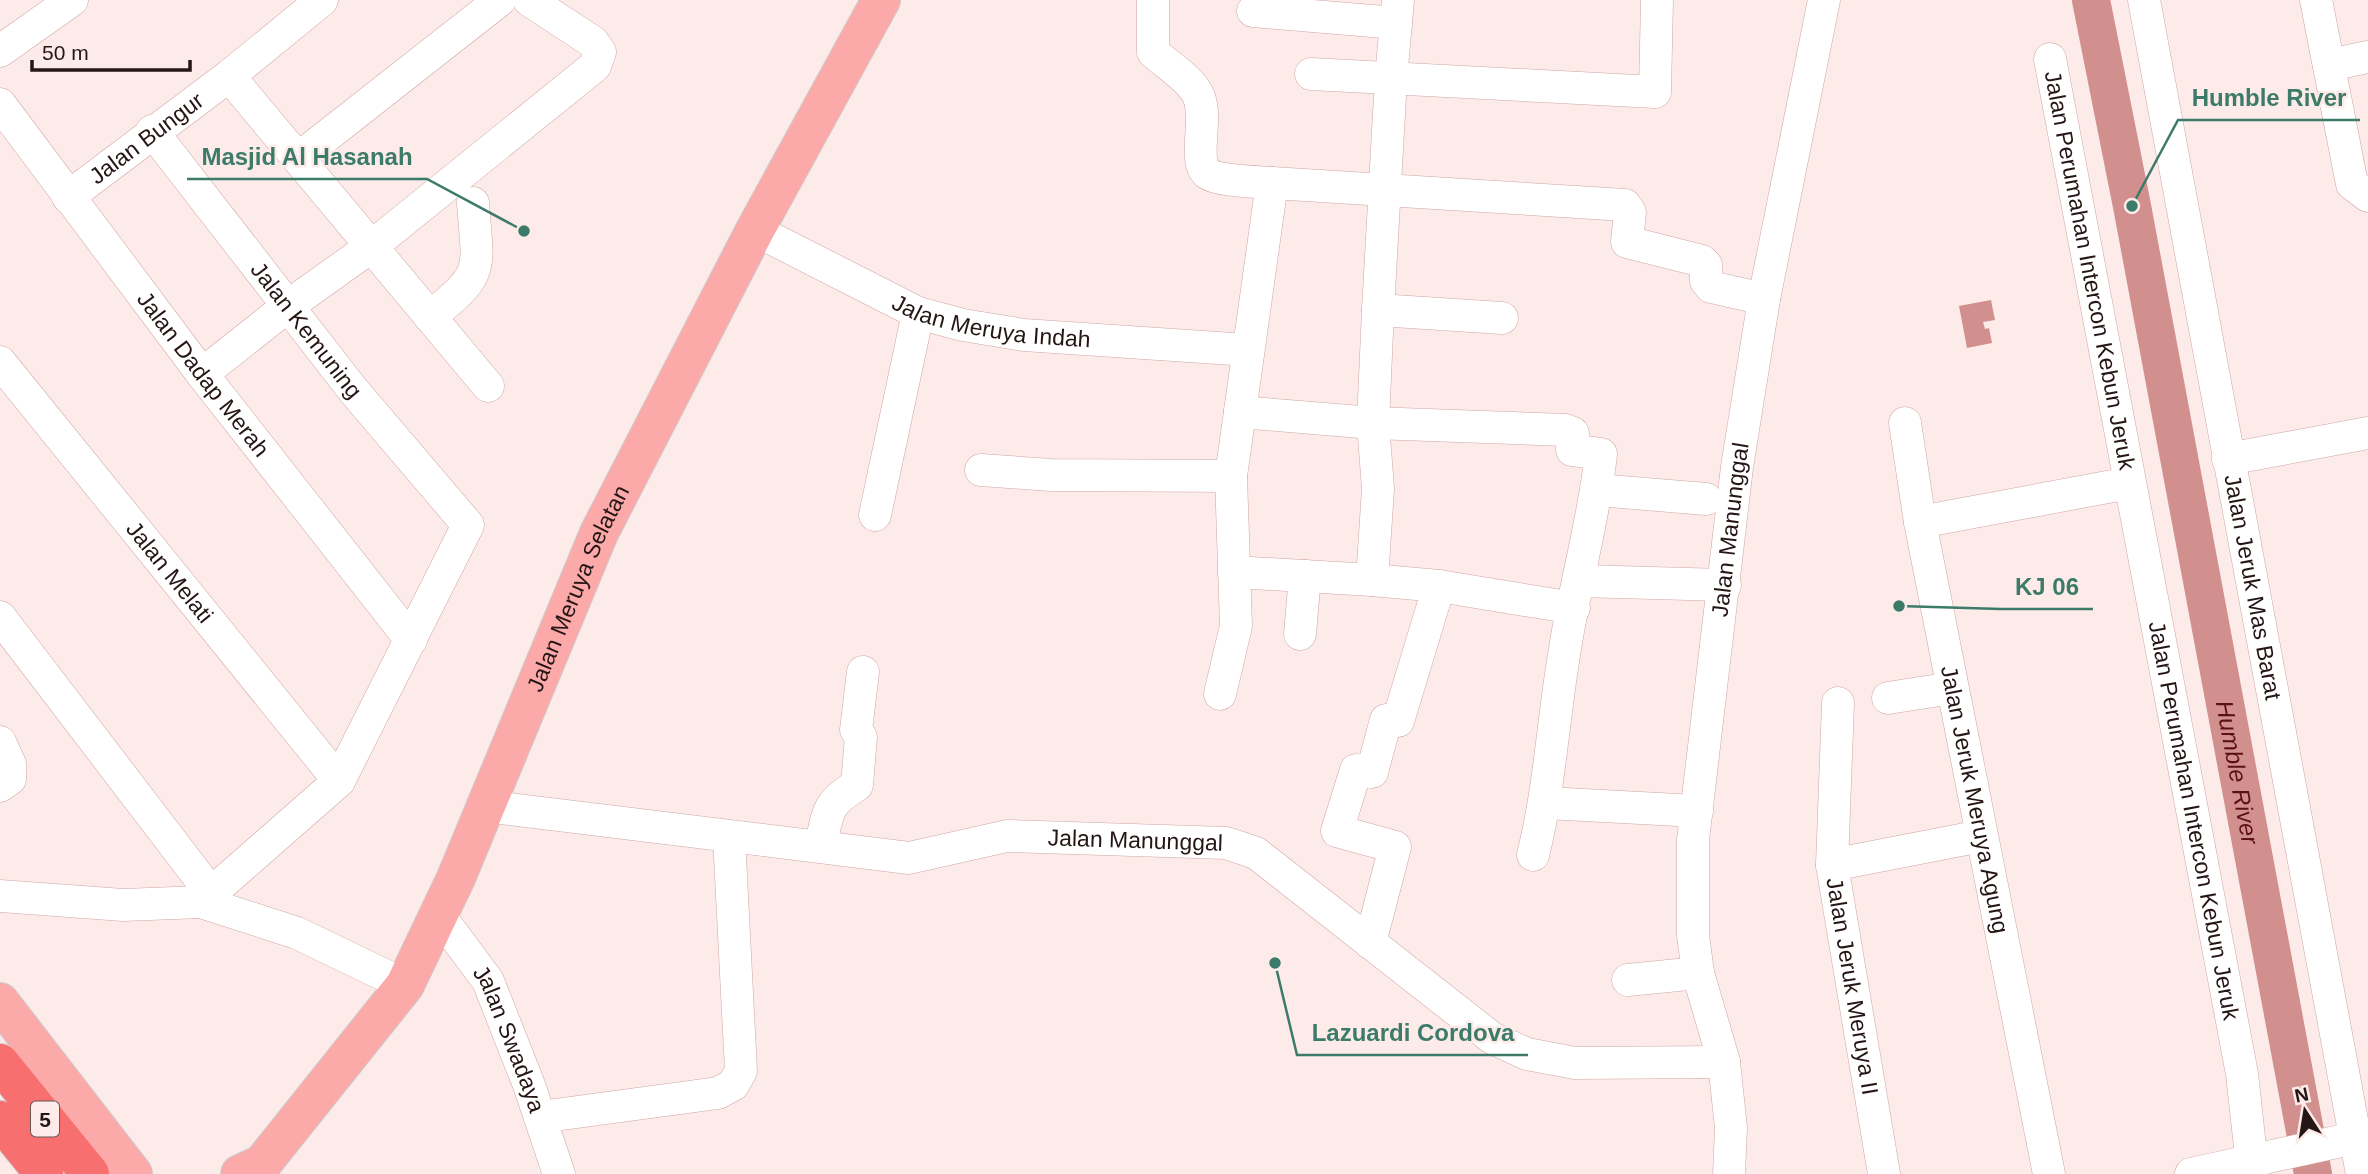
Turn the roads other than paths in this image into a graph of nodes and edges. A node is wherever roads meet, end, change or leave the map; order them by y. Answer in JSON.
{"nodes":[{"id":1,"x":72,"y":0,"type":"edge"},
{"id":2,"x":322,"y":0,"type":"edge"},
{"id":3,"x":500,"y":0,"type":"edge"},
{"id":4,"x":529,"y":0,"type":"edge"},
{"id":5,"x":881,"y":0,"type":"edge"},
{"id":6,"x":1153,"y":0,"type":"edge"},
{"id":7,"x":1657,"y":0,"type":"edge"},
{"id":8,"x":1824,"y":0,"type":"edge"},
{"id":9,"x":2144,"y":0,"type":"edge"},
{"id":10,"x":2316,"y":0,"type":"edge"},
{"id":11,"x":1253,"y":11,"type":"dead end"},
{"id":12,"x":1397,"y":11,"type":"edge"},
{"id":13,"x":0,"y":51,"type":"edge"},
{"id":14,"x":2368,"y":57,"type":"edge"},
{"id":15,"x":2050,"y":59,"type":"dead end"},
{"id":16,"x":2329,"y":65,"type":"junction"},
{"id":17,"x":1311,"y":74,"type":"dead end"},
{"id":18,"x":229,"y":76,"type":"junction"},
{"id":19,"x":1391,"y":78,"type":"junction"},
{"id":20,"x":0,"y":104,"type":"edge"},
{"id":21,"x":152,"y":131,"type":"junction"},
{"id":22,"x":300,"y":157,"type":"junction"},
{"id":23,"x":1272,"y":183,"type":"junction"},
{"id":24,"x":1385,"y":190,"type":"junction"},
{"id":25,"x":2368,"y":196,"type":"edge"},
{"id":26,"x":68,"y":197,"type":"junction"},
{"id":27,"x":473,"y":203,"type":"dead end"},
{"id":28,"x":755,"y":230,"type":"junction"},
{"id":29,"x":372,"y":246,"type":"junction"},
{"id":30,"x":1764,"y":299,"type":"junction"},
{"id":31,"x":288,"y":306,"type":"junction"},
{"id":32,"x":1378,"y":310,"type":"junction"},
{"id":33,"x":918,"y":313,"type":"junction"},
{"id":34,"x":430,"y":317,"type":"junction"},
{"id":35,"x":1502,"y":318,"type":"dead end"},
{"id":36,"x":1248,"y":350,"type":"junction"},
{"id":37,"x":0,"y":362,"type":"edge"},
{"id":38,"x":202,"y":374,"type":"junction"},
{"id":39,"x":488,"y":387,"type":"dead end"},
{"id":40,"x":1240,"y":412,"type":"junction"},
{"id":41,"x":1373,"y":423,"type":"junction"},
{"id":42,"x":1905,"y":423,"type":"dead end"},
{"id":43,"x":2368,"y":433,"type":"edge"},
{"id":44,"x":2228,"y":459,"type":"junction"},
{"id":45,"x":981,"y":470,"type":"dead end"},
{"id":46,"x":1231,"y":476,"type":"junction"},
{"id":47,"x":2129,"y":483,"type":"junction"},
{"id":48,"x":1597,"y":490,"type":"junction"},
{"id":49,"x":1706,"y":499,"type":"dead end"},
{"id":50,"x":875,"y":514,"type":"dead end"},
{"id":51,"x":1920,"y":522,"type":"junction"},
{"id":52,"x":1234,"y":572,"type":"junction"},
{"id":53,"x":1305,"y":576,"type":"junction"},
{"id":54,"x":1373,"y":580,"type":"junction"},
{"id":55,"x":1725,"y":585,"type":"junction"},
{"id":56,"x":1439,"y":586,"type":"junction"},
{"id":57,"x":1576,"y":594,"type":"junction"},
{"id":58,"x":0,"y":617,"type":"edge"},
{"id":59,"x":1300,"y":634,"type":"dead end"},
{"id":60,"x":411,"y":640,"type":"junction"},
{"id":61,"x":863,"y":672,"type":"dead end"},
{"id":62,"x":1952,"y":688,"type":"junction"},
{"id":63,"x":1220,"y":694,"type":"dead end"},
{"id":64,"x":1888,"y":698,"type":"dead end"},
{"id":65,"x":1838,"y":703,"type":"dead end"},
{"id":66,"x":0,"y":742,"type":"edge"},
{"id":67,"x":339,"y":782,"type":"junction"},
{"id":68,"x":0,"y":786,"type":"edge"},
{"id":69,"x":1546,"y":803,"type":"junction"},
{"id":70,"x":485,"y":806,"type":"junction"},
{"id":71,"x":1697,"y":811,"type":"junction"},
{"id":72,"x":1981,"y":836,"type":"junction"},
{"id":73,"x":729,"y":837,"type":"junction"},
{"id":74,"x":821,"y":845,"type":"junction"},
{"id":75,"x":1533,"y":855,"type":"dead end"},
{"id":76,"x":1832,"y":865,"type":"junction"},
{"id":77,"x":0,"y":896,"type":"edge"},
{"id":78,"x":206,"y":897,"type":"junction"},
{"id":79,"x":439,"y":915,"type":"junction"},
{"id":80,"x":1370,"y":943,"type":"junction"},
{"id":81,"x":1699,"y":973,"type":"junction"},
{"id":82,"x":1628,"y":980,"type":"dead end"},
{"id":83,"x":405,"y":985,"type":"junction"},
{"id":84,"x":0,"y":1002,"type":"edge"},
{"id":85,"x":1724,"y":1062,"type":"junction"},
{"id":86,"x":0,"y":1063,"type":"edge"},
{"id":87,"x":540,"y":1117,"type":"junction"},
{"id":88,"x":0,"y":1120,"type":"edge"},
{"id":89,"x":2354,"y":1138,"type":"edge"},
{"id":90,"x":2262,"y":1163,"type":"edge"},
{"id":91,"x":124,"y":1171,"type":"edge"},
{"id":92,"x":255,"y":1171,"type":"edge"},
{"id":93,"x":44,"y":1174,"type":"edge"},
{"id":94,"x":559,"y":1174,"type":"edge"},
{"id":95,"x":1730,"y":1174,"type":"edge"},
{"id":96,"x":1884,"y":1174,"type":"edge"},
{"id":97,"x":2049,"y":1174,"type":"edge"},
{"id":98,"x":2191,"y":1174,"type":"edge"},
{"id":99,"x":2362,"y":1174,"type":"edge"}],
"edges":[{"from":1,"to":13,"type":"street"},
{"from":2,"to":18,"type":"street","name":"Jalan Bungur"},
{"from":3,"to":22,"type":"street"},
{"from":4,"to":29,"type":"street"},
{"from":5,"to":28,"type":"main road","name":"Jalan Meruya Selatan"},
{"from":6,"to":23,"type":"street"},
{"from":7,"to":19,"type":"street"},
{"from":8,"to":30,"type":"street","name":"Jalan Manunggal"},
{"from":9,"to":44,"type":"street","name":"Jalan Jeruk Mas Barat"},
{"from":10,"to":16,"type":"street"},
{"from":11,"to":12,"type":"street"},
{"from":12,"to":19,"type":"street"},
{"from":14,"to":16,"type":"street"},
{"from":15,"to":47,"type":"street","name":"Jalan Perumahan Intercon Kebun Jeruk"},
{"from":16,"to":25,"type":"street"},
{"from":17,"to":19,"type":"street"},
{"from":18,"to":21,"type":"street","name":"Jalan Bungur"},
{"from":18,"to":22,"type":"street"},
{"from":19,"to":24,"type":"street"},
{"from":20,"to":26,"type":"street","name":"Jalan Dadap Merah"},
{"from":21,"to":26,"type":"street","name":"Jalan Bungur"},
{"from":21,"to":31,"type":"street","name":"Jalan Kemuning"},
{"from":22,"to":29,"type":"street"},
{"from":23,"to":24,"type":"street"},
{"from":23,"to":36,"type":"street"},
{"from":24,"to":30,"type":"street"},
{"from":24,"to":32,"type":"street"},
{"from":26,"to":38,"type":"street","name":"Jalan Dadap Merah"},
{"from":27,"to":34,"type":"street"},
{"from":28,"to":33,"type":"street","name":"Jalan Meruya Indah"},
{"from":28,"to":70,"type":"main road","name":"Jalan Meruya Selatan"},
{"from":29,"to":31,"type":"street"},
{"from":29,"to":34,"type":"street"},
{"from":30,"to":55,"type":"street","name":"Jalan Manunggal"},
{"from":31,"to":38,"type":"street"},
{"from":31,"to":60,"type":"street","name":"Jalan Kemuning"},
{"from":32,"to":35,"type":"street"},
{"from":32,"to":41,"type":"street"},
{"from":33,"to":36,"type":"street","name":"Jalan Meruya Indah"},
{"from":33,"to":50,"type":"street"},
{"from":34,"to":39,"type":"street"},
{"from":36,"to":40,"type":"street"},
{"from":37,"to":67,"type":"street","name":"Jalan Melati"},
{"from":38,"to":60,"type":"street","name":"Jalan Dadap Merah"},
{"from":40,"to":41,"type":"street"},
{"from":40,"to":46,"type":"street"},
{"from":41,"to":48,"type":"street"},
{"from":41,"to":54,"type":"street"},
{"from":42,"to":51,"type":"street","name":"Jalan Jeruk Meruya Agung"},
{"from":43,"to":44,"type":"street"},
{"from":44,"to":89,"type":"street","name":"Jalan Jeruk Mas Barat"},
{"from":45,"to":46,"type":"street"},
{"from":46,"to":52,"type":"street"},
{"from":47,"to":51,"type":"street","name":"Jalan Perumahan Intercon Kebun Jeruk"},
{"from":47,"to":90,"type":"street","name":"Jalan Perumahan Intercon Kebun Jeruk"},
{"from":48,"to":49,"type":"street"},
{"from":48,"to":57,"type":"street"},
{"from":51,"to":62,"type":"street","name":"Jalan Jeruk Meruya Agung"},
{"from":52,"to":53,"type":"street"},
{"from":52,"to":63,"type":"street"},
{"from":53,"to":54,"type":"street"},
{"from":53,"to":59,"type":"street"},
{"from":54,"to":56,"type":"street"},
{"from":55,"to":57,"type":"street"},
{"from":55,"to":71,"type":"street","name":"Jalan Manunggal"},
{"from":56,"to":57,"type":"street"},
{"from":56,"to":80,"type":"street"},
{"from":57,"to":69,"type":"street"},
{"from":58,"to":78,"type":"street"},
{"from":60,"to":67,"type":"street"},
{"from":61,"to":74,"type":"street"},
{"from":62,"to":64,"type":"street"},
{"from":62,"to":72,"type":"street","name":"Jalan Jeruk Meruya Agung"},
{"from":65,"to":76,"type":"street"},
{"from":66,"to":68,"type":"street"},
{"from":67,"to":78,"type":"street"},
{"from":69,"to":71,"type":"street"},
{"from":69,"to":75,"type":"street"},
{"from":70,"to":73,"type":"street","name":"Jalan Manunggal"},
{"from":70,"to":79,"type":"main road","name":"Jalan Meruya Selatan"},
{"from":71,"to":81,"type":"street","name":"Jalan Manunggal"},
{"from":72,"to":76,"type":"street","name":"Jalan Jeruk Meruya II"},
{"from":72,"to":97,"type":"street","name":"Jalan Jeruk Meruya Agung"},
{"from":73,"to":74,"type":"street","name":"Jalan Manunggal"},
{"from":73,"to":87,"type":"street"},
{"from":74,"to":80,"type":"street","name":"Jalan Manunggal"},
{"from":76,"to":96,"type":"street","name":"Jalan Jeruk Meruya II"},
{"from":77,"to":78,"type":"street"},
{"from":78,"to":83,"type":"street"},
{"from":79,"to":83,"type":"main road","name":"Jalan Meruya Selatan"},
{"from":79,"to":87,"type":"street","name":"Jalan Swadaya"},
{"from":80,"to":85,"type":"street","name":"Jalan Manunggal"},
{"from":81,"to":82,"type":"street"},
{"from":81,"to":85,"type":"street","name":"Jalan Manunggal"},
{"from":83,"to":92,"type":"main road","name":"Jalan Meruya Selatan"},
{"from":84,"to":91,"type":"main road"},
{"from":85,"to":95,"type":"street","name":"Jalan Manunggal"},
{"from":86,"to":91,"type":"highway","number":"5"},
{"from":87,"to":94,"type":"street","name":"Jalan Swadaya"},
{"from":88,"to":93,"type":"highway","number":"5"},
{"from":89,"to":90,"type":"street"},
{"from":89,"to":99,"type":"street","name":"Jalan Jeruk Mas Barat"},
{"from":90,"to":98,"type":"street"}]}
